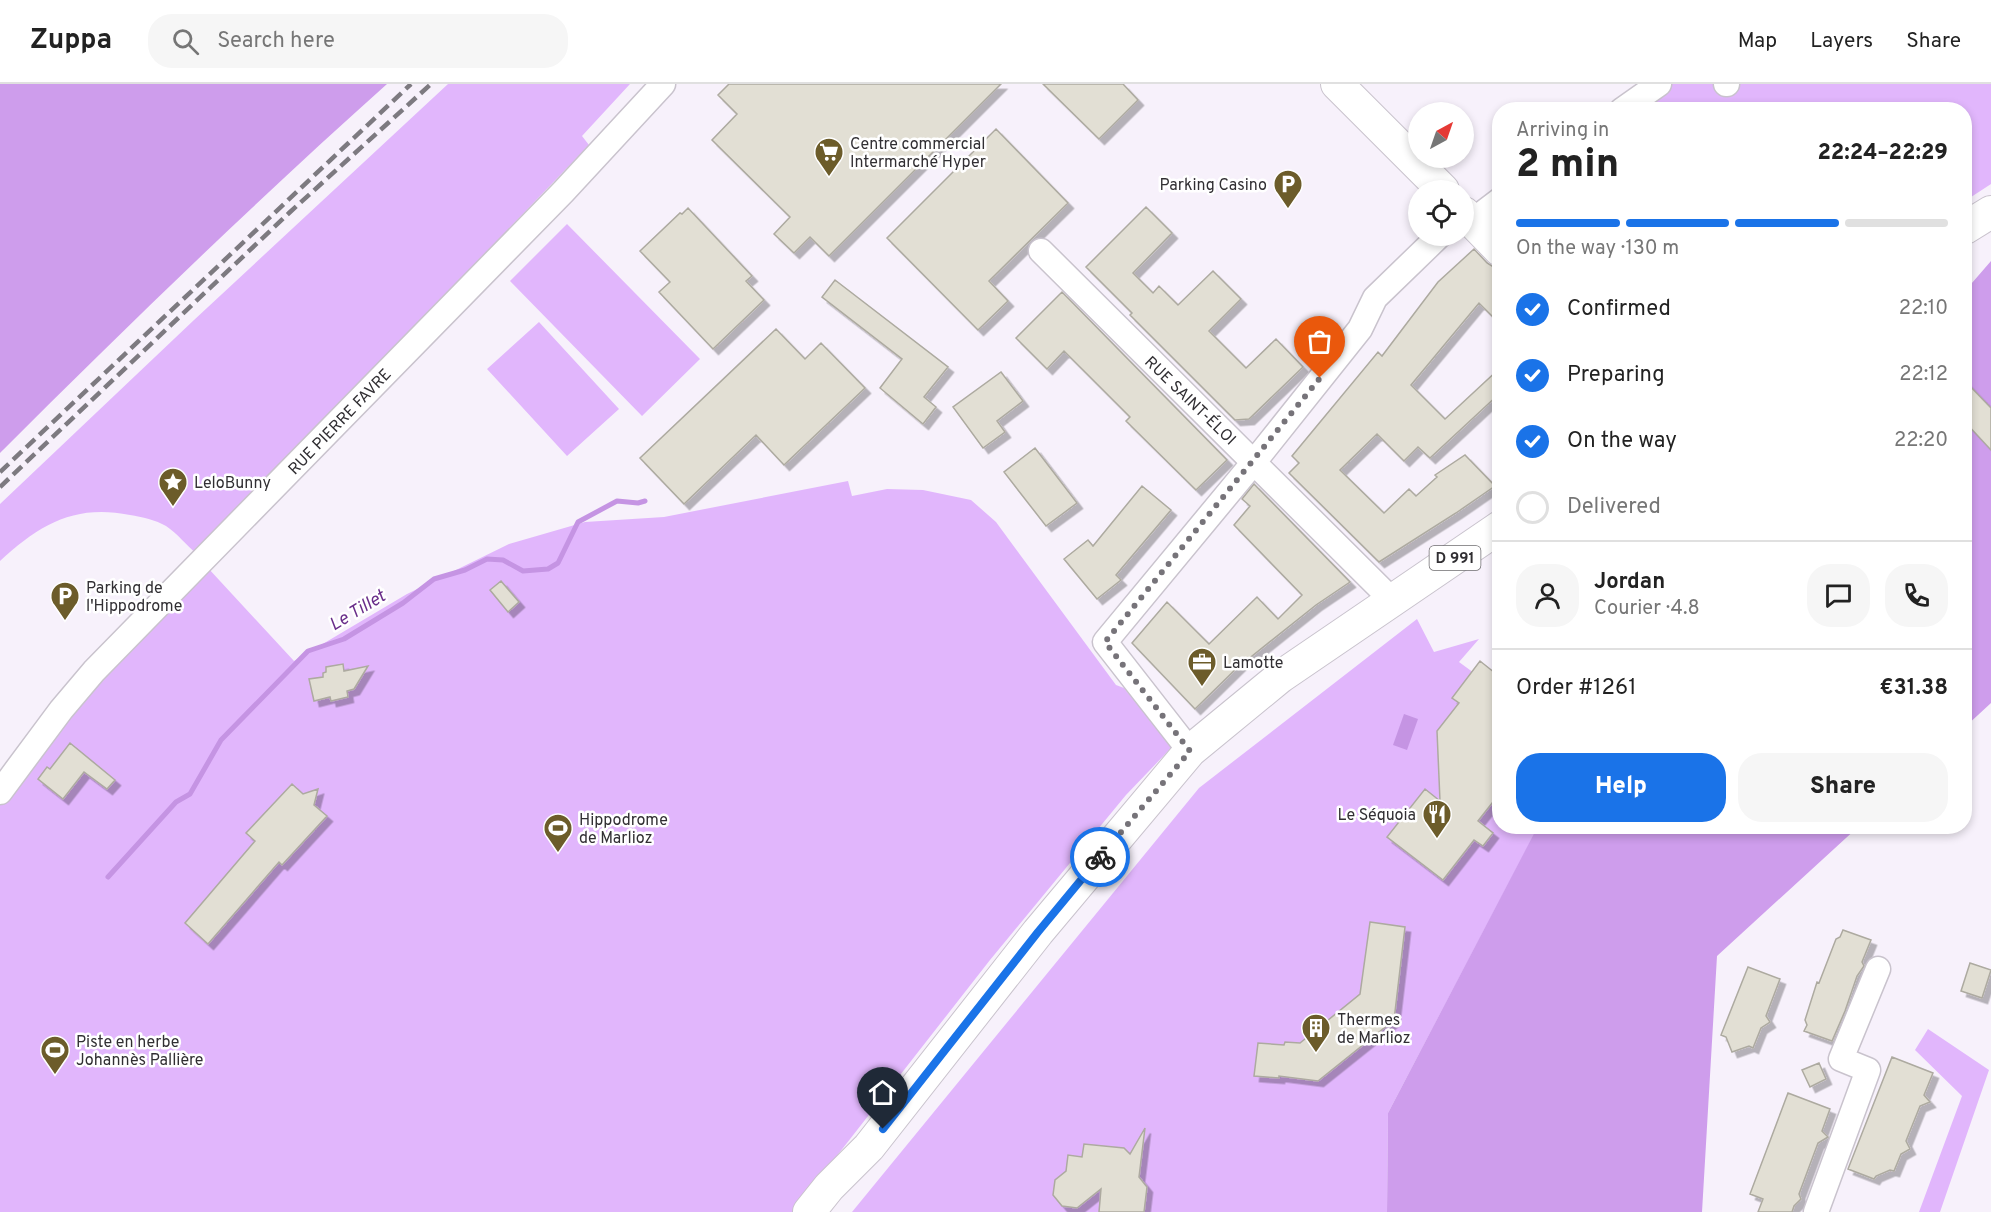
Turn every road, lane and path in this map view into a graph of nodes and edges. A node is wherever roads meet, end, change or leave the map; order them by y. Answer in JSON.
{"nodes":[{"id":1,"x":663,"y":84,"type":"edge"},
{"id":2,"x":1337,"y":84,"type":"edge"},
{"id":3,"x":1659,"y":84,"type":"edge"},
{"id":4,"x":1633,"y":102,"type":"edge"},
{"id":5,"x":1433,"y":180,"type":"edge"},
{"id":6,"x":1492,"y":204,"type":"edge"},
{"id":7,"x":1474,"y":215,"type":"edge"},
{"id":8,"x":1474,"y":224,"type":"edge"},
{"id":9,"x":1492,"y":242,"type":"edge"},
{"id":10,"x":1429,"y":246,"type":"edge"},
{"id":11,"x":1041,"y":251,"type":"dead end"},
{"id":12,"x":1254,"y":462,"type":"junction"},
{"id":13,"x":1492,"y":532,"type":"edge"},
{"id":14,"x":1492,"y":557,"type":"edge"},
{"id":15,"x":1401,"y":595,"type":"junction"},
{"id":16,"x":1221,"y":727,"type":"junction"},
{"id":17,"x":1190,"y":751,"type":"junction"},
{"id":18,"x":0,"y":792,"type":"edge"},
{"id":19,"x":1152,"y":795,"type":"junction"},
{"id":20,"x":1878,"y":969,"type":"dead end"},
{"id":21,"x":869,"y":1147,"type":"junction"},
{"id":22,"x":809,"y":1212,"type":"edge"},
{"id":23,"x":828,"y":1212,"type":"edge"},
{"id":24,"x":1816,"y":1212,"type":"edge"}],
"edges":[{"from":1,"to":18,"type":"street","name":"RUE PIERRE FAVRE"},
{"from":2,"to":5,"type":"main road"},
{"from":3,"to":4,"type":"street"},
{"from":6,"to":7,"type":"street"},
{"from":8,"to":9,"type":"main road"},
{"from":10,"to":12,"type":"street"},
{"from":11,"to":12,"type":"street","name":"RUE SAINT-ÉLOI"},
{"from":12,"to":15,"type":"street","name":"RUE SAINT-ÉLOI"},
{"from":12,"to":17,"type":"street"},
{"from":13,"to":15,"type":"main road","number":"D 991"},
{"from":14,"to":15,"type":"main road","number":"D 991"},
{"from":15,"to":16,"type":"main road","number":"D 991"},
{"from":16,"to":17,"type":"main road"},
{"from":16,"to":19,"type":"main road"},
{"from":17,"to":19,"type":"main road"},
{"from":19,"to":21,"type":"main road"},
{"from":20,"to":24,"type":"street"},
{"from":21,"to":22,"type":"main road"},
{"from":21,"to":23,"type":"main road"}]}
